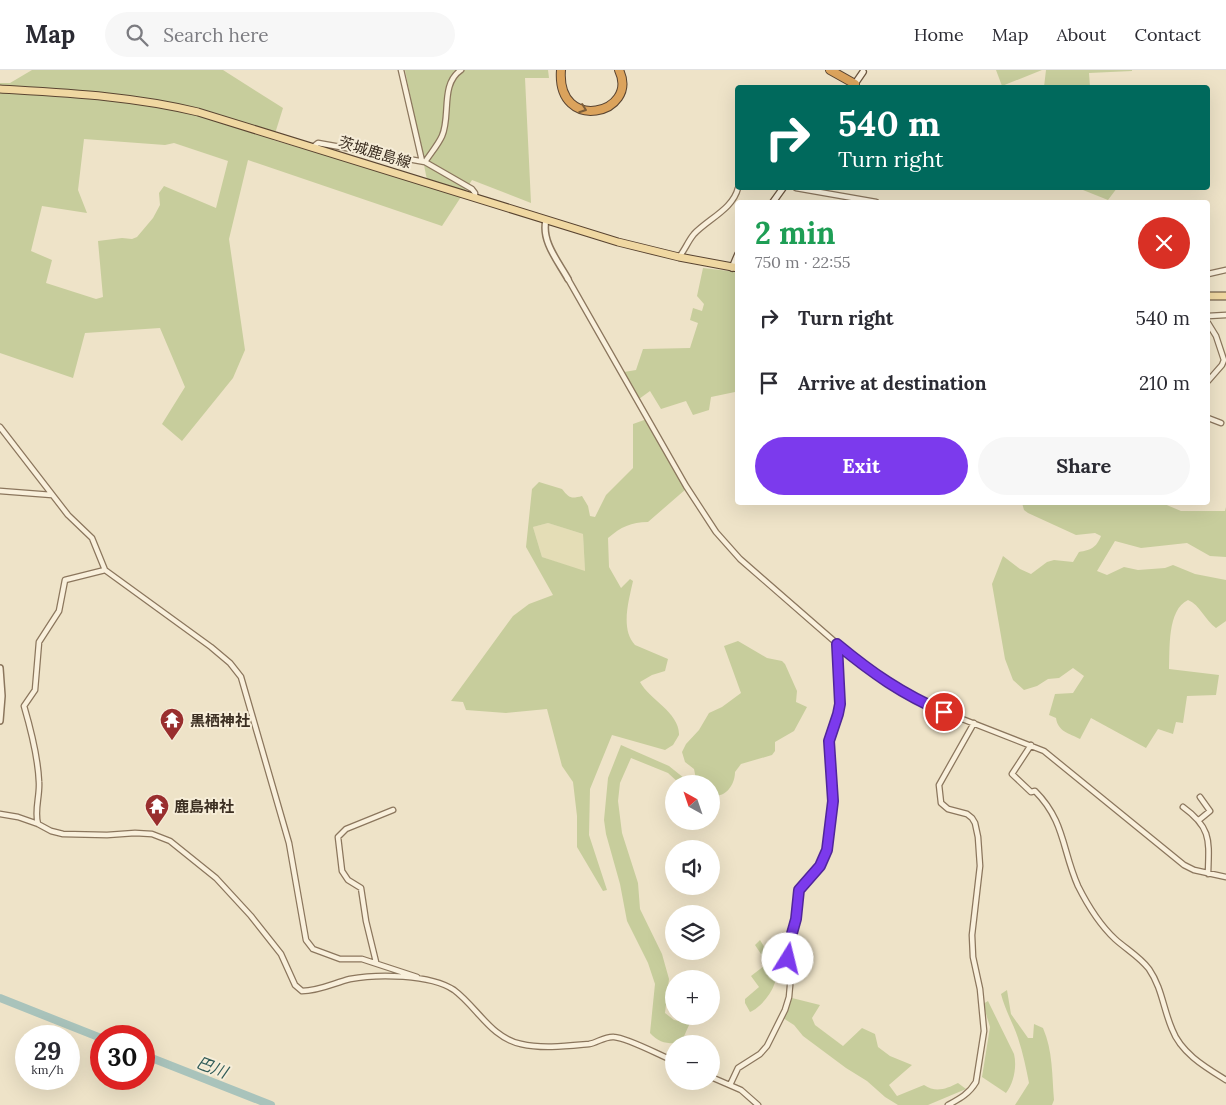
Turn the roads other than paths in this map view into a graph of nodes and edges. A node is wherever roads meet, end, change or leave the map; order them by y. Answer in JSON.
{"nodes":[{"id":1,"x":401,"y":70,"type":"edge"},
{"id":2,"x":461,"y":70,"type":"edge"},
{"id":3,"x":561,"y":70,"type":"edge"},
{"id":4,"x":619,"y":70,"type":"edge"},
{"id":5,"x":830,"y":70,"type":"edge"},
{"id":6,"x":864,"y":71,"type":"edge"},
{"id":7,"x":456,"y":72,"type":"edge"},
{"id":8,"x":852,"y":85,"type":"edge"},
{"id":9,"x":855,"y":85,"type":"edge"},
{"id":10,"x":0,"y":89,"type":"edge"},
{"id":11,"x":314,"y":147,"type":"junction"},
{"id":12,"x":423,"y":161,"type":"junction"},
{"id":13,"x":738,"y":190,"type":"edge"},
{"id":14,"x":807,"y":190,"type":"edge"},
{"id":15,"x":476,"y":198,"type":"junction"},
{"id":16,"x":865,"y":200,"type":"edge"},
{"id":17,"x":546,"y":220,"type":"junction"},
{"id":18,"x":679,"y":257,"type":"junction"},
{"id":19,"x":735,"y":268,"type":"edge"},
{"id":20,"x":1226,"y":270,"type":"edge"},
{"id":21,"x":1210,"y":274,"type":"edge"},
{"id":22,"x":568,"y":278,"type":"joint"},
{"id":23,"x":1211,"y":296,"type":"edge"},
{"id":24,"x":1226,"y":296,"type":"edge"},
{"id":25,"x":1226,"y":315,"type":"edge"},
{"id":26,"x":1210,"y":316,"type":"edge"},
{"id":27,"x":1210,"y":326,"type":"edge"},
{"id":28,"x":1210,"y":379,"type":"edge"},
{"id":29,"x":1210,"y":419,"type":"edge"},
{"id":30,"x":1221,"y":423,"type":"dead end"},
{"id":31,"x":0,"y":427,"type":"edge"},
{"id":32,"x":0,"y":491,"type":"edge"},
{"id":33,"x":52,"y":495,"type":"junction"},
{"id":34,"x":105,"y":570,"type":"junction"},
{"id":35,"x":837,"y":644,"type":"junction"},
{"id":36,"x":0,"y":668,"type":"edge"},
{"id":37,"x":0,"y":720,"type":"edge"},
{"id":38,"x":974,"y":723,"type":"junction"},
{"id":39,"x":1031,"y":745,"type":"junction"},
{"id":40,"x":1200,"y":797,"type":"dead end"},
{"id":41,"x":1183,"y":808,"type":"dead end"},
{"id":42,"x":393,"y":810,"type":"dead end"},
{"id":43,"x":0,"y":814,"type":"edge"},
{"id":44,"x":1199,"y":820,"type":"junction"},
{"id":45,"x":38,"y":824,"type":"junction"},
{"id":46,"x":1208,"y":874,"type":"junction"},
{"id":47,"x":1226,"y":877,"type":"edge"},
{"id":48,"x":376,"y":962,"type":"junction"},
{"id":49,"x":422,"y":979,"type":"junction"},
{"id":50,"x":665,"y":1057,"type":"edge"},
{"id":51,"x":1226,"y":1080,"type":"edge"},
{"id":52,"x":720,"y":1081,"type":"edge"},
{"id":53,"x":730,"y":1085,"type":"junction"},
{"id":54,"x":758,"y":1105,"type":"edge"},
{"id":55,"x":948,"y":1105,"type":"edge"}],
"edges":[{"from":1,"to":12,"type":"street"},
{"from":2,"to":7,"type":"street"},
{"from":3,"to":4,"type":"highway","one_way":true},
{"from":5,"to":8,"type":"highway"},
{"from":6,"to":9,"type":"main road"},
{"from":7,"to":12,"type":"street"},
{"from":10,"to":11,"type":"main road","name":"茨城鹿島線"},
{"from":11,"to":12,"type":"street"},
{"from":11,"to":15,"type":"main road","name":"茨城鹿島線"},
{"from":12,"to":15,"type":"street"},
{"from":13,"to":18,"type":"street"},
{"from":14,"to":16,"type":"street"},
{"from":15,"to":17,"type":"main road","name":"茨城鹿島線"},
{"from":17,"to":18,"type":"main road","name":"茨城鹿島線"},
{"from":17,"to":22,"type":"street"},
{"from":18,"to":19,"type":"main road","name":"茨城鹿島線"},
{"from":20,"to":21,"type":"street"},
{"from":22,"to":35,"type":"street"},
{"from":23,"to":24,"type":"main road"},
{"from":25,"to":26,"type":"street"},
{"from":27,"to":28,"type":"street"},
{"from":29,"to":30,"type":"street"},
{"from":31,"to":33,"type":"street"},
{"from":32,"to":33,"type":"street"},
{"from":33,"to":34,"type":"street"},
{"from":34,"to":45,"type":"street"},
{"from":34,"to":48,"type":"street"},
{"from":35,"to":38,"type":"street"},
{"from":35,"to":53,"type":"street"},
{"from":36,"to":37,"type":"street"},
{"from":38,"to":39,"type":"street"},
{"from":38,"to":55,"type":"street"},
{"from":39,"to":46,"type":"street"},
{"from":39,"to":51,"type":"street"},
{"from":40,"to":44,"type":"street"},
{"from":41,"to":44,"type":"street"},
{"from":42,"to":48,"type":"street"},
{"from":43,"to":45,"type":"street"},
{"from":44,"to":46,"type":"street"},
{"from":45,"to":49,"type":"street"},
{"from":46,"to":47,"type":"street"},
{"from":48,"to":49,"type":"street"},
{"from":49,"to":50,"type":"street"},
{"from":52,"to":53,"type":"street"},
{"from":53,"to":54,"type":"street"}]}
